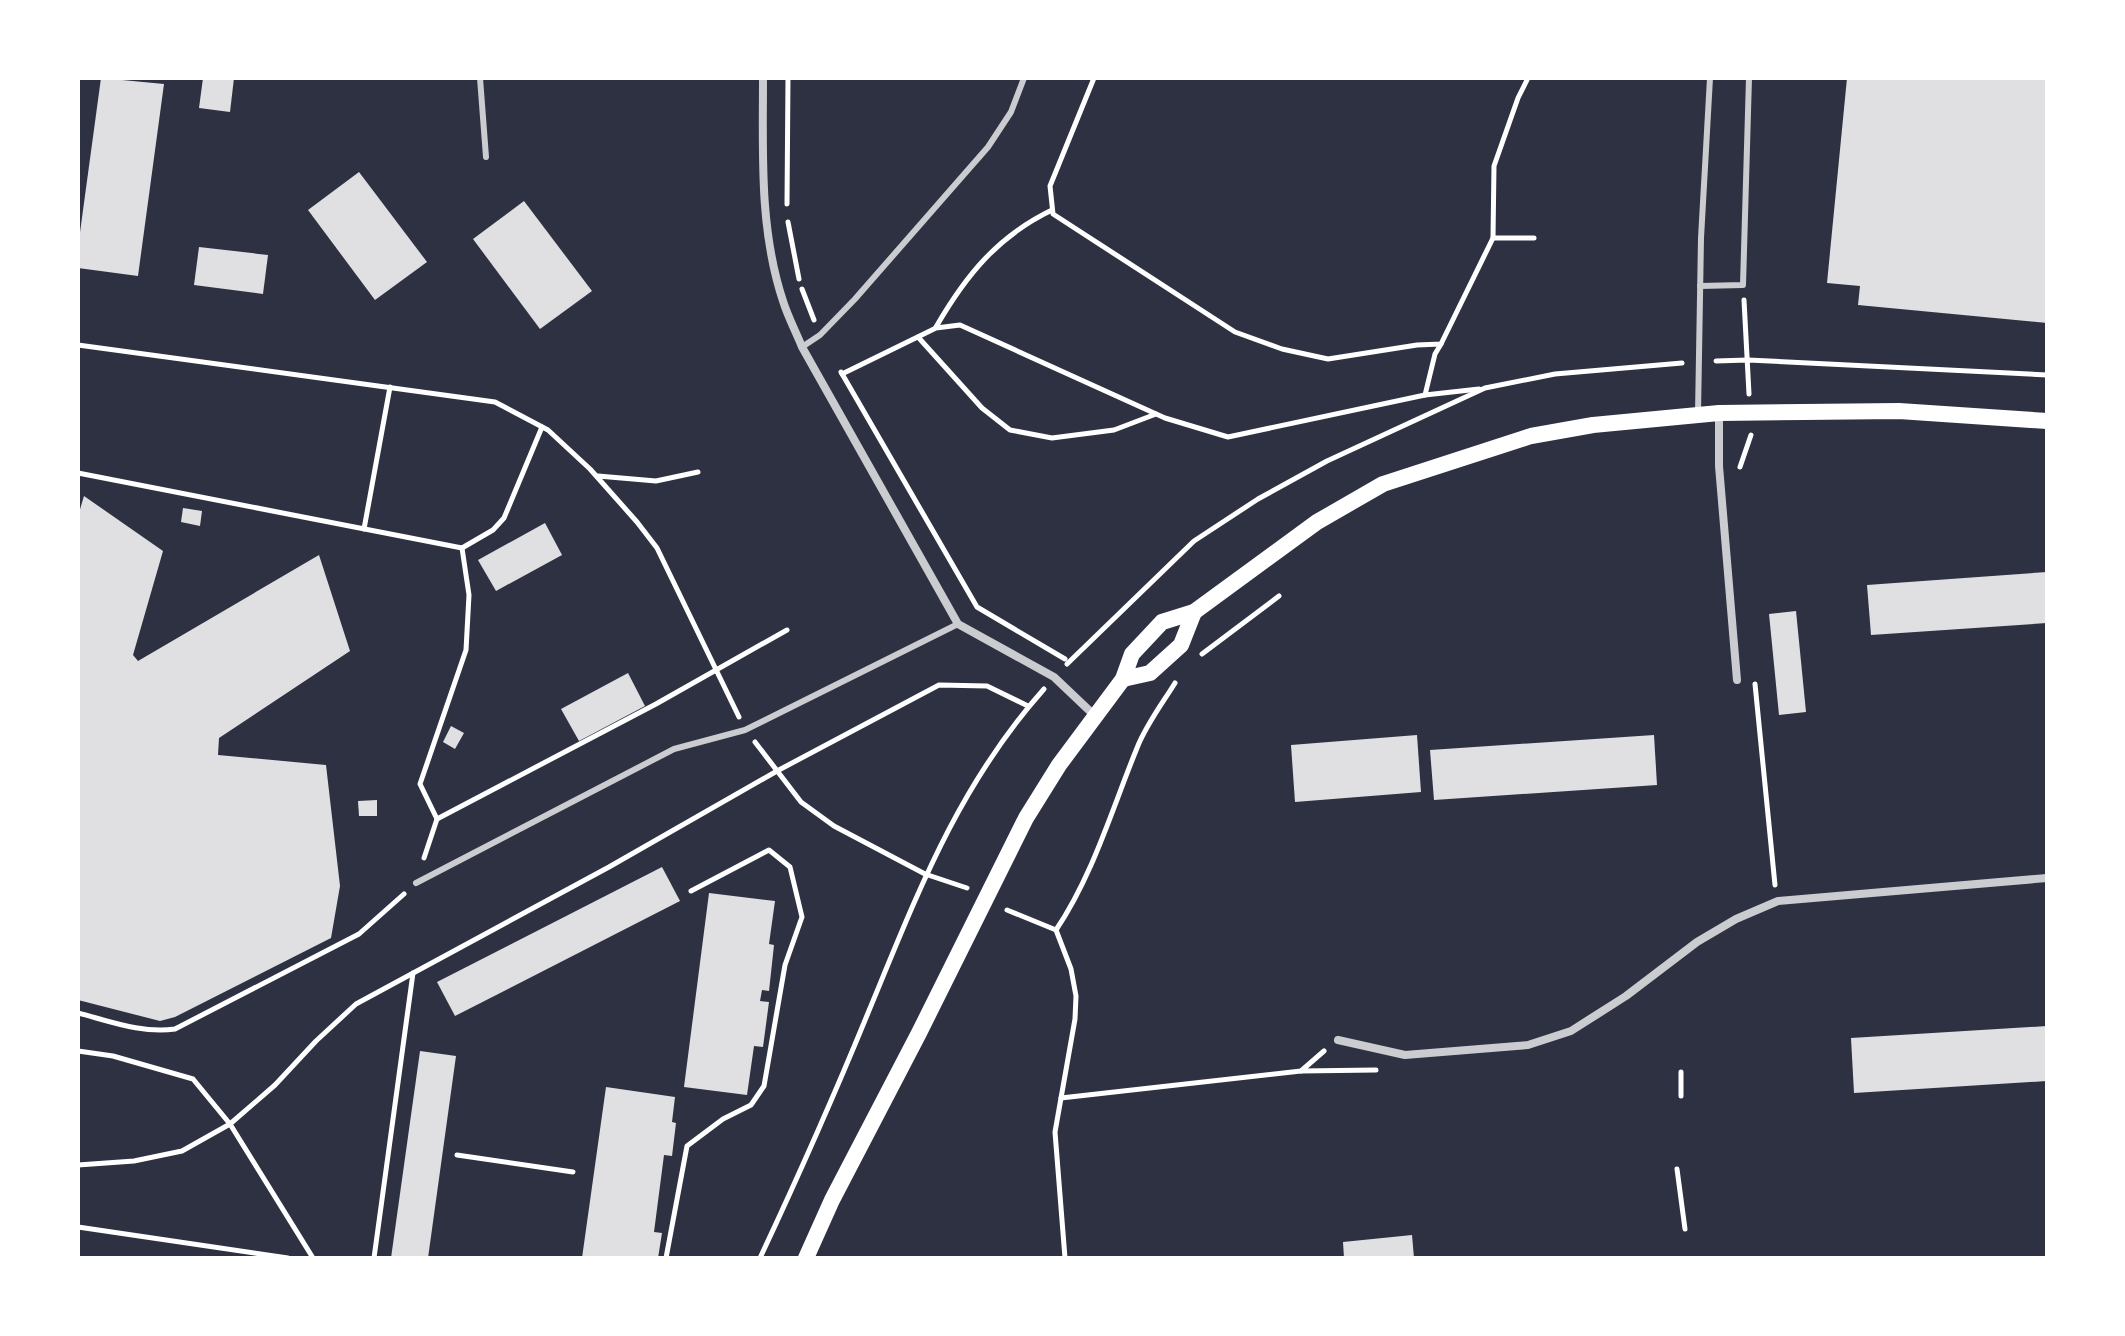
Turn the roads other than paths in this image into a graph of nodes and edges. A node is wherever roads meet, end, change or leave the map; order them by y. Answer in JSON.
{"nodes":[{"id":1,"x":480,"y":78,"type":"edge"},
{"id":2,"x":763,"y":78,"type":"edge"},
{"id":3,"x":1024,"y":78,"type":"edge"},
{"id":4,"x":1710,"y":78,"type":"edge"},
{"id":5,"x":1749,"y":78,"type":"edge"},
{"id":6,"x":486,"y":157,"type":"dead end"},
{"id":7,"x":1700,"y":286,"type":"junction"},
{"id":8,"x":802,"y":347,"type":"junction"},
{"id":9,"x":1719,"y":413,"type":"junction"},
{"id":10,"x":1698,"y":414,"type":"junction"},
{"id":11,"x":2047,"y":421,"type":"edge"},
{"id":12,"x":1194,"y":612,"type":"junction"},
{"id":13,"x":958,"y":624,"type":"junction"},
{"id":14,"x":1123,"y":679,"type":"junction"},
{"id":15,"x":1737,"y":680,"type":"dead end"},
{"id":16,"x":1094,"y":715,"type":"junction"},
{"id":17,"x":2047,"y":878,"type":"edge"},
{"id":18,"x":416,"y":883,"type":"road end"},
{"id":19,"x":1338,"y":1040,"type":"road end"},
{"id":20,"x":806,"y":1258,"type":"edge"}],
"edges":[{"from":1,"to":6,"type":"lane"},
{"from":2,"to":8,"type":"street"},
{"from":3,"to":8,"type":"lane"},
{"from":4,"to":7,"type":"lane"},
{"from":5,"to":7,"type":"lane"},
{"from":7,"to":10,"type":"lane"},
{"from":8,"to":13,"type":"street"},
{"from":9,"to":10,"type":"main road"},
{"from":9,"to":11,"type":"main road"},
{"from":9,"to":15,"type":"street"},
{"from":10,"to":12,"type":"main road"},
{"from":12,"to":14,"type":"main road"},
{"from":12,"to":14,"type":"main road"},
{"from":13,"to":16,"type":"street"},
{"from":13,"to":18,"type":"lane"},
{"from":14,"to":16,"type":"main road"},
{"from":16,"to":20,"type":"main road"},
{"from":17,"to":19,"type":"street"}]}
